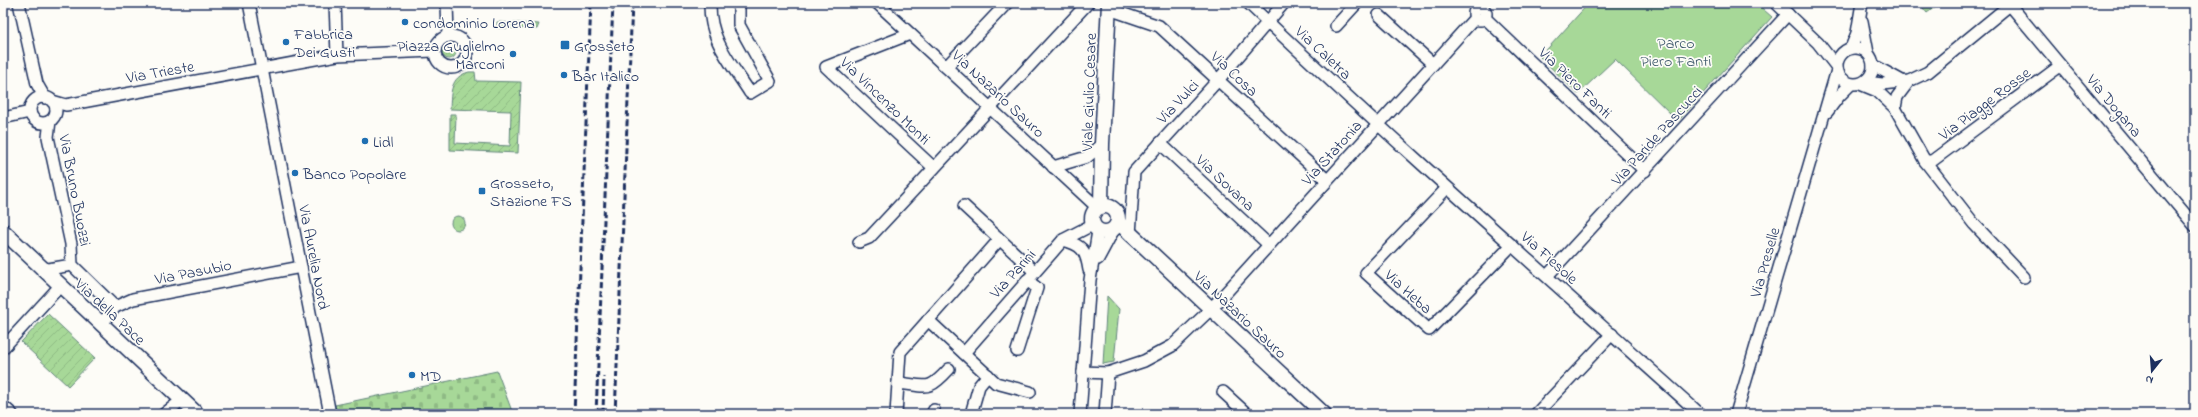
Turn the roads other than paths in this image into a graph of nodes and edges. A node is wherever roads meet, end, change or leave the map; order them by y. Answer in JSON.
{"nodes":[{"id":1,"x":19,"y":3,"type":"edge"},
{"id":2,"x":249,"y":3,"type":"edge"},
{"id":3,"x":335,"y":3,"type":"edge"},
{"id":4,"x":447,"y":3,"type":"edge"},
{"id":5,"x":710,"y":3,"type":"edge"},
{"id":6,"x":739,"y":3,"type":"edge"},
{"id":7,"x":877,"y":3,"type":"edge"},
{"id":8,"x":1007,"y":3,"type":"edge"},
{"id":9,"x":1088,"y":3,"type":"edge"},
{"id":10,"x":1248,"y":3,"type":"edge"},
{"id":11,"x":1284,"y":3,"type":"edge"},
{"id":12,"x":1357,"y":3,"type":"edge"},
{"id":13,"x":1776,"y":3,"type":"edge"},
{"id":14,"x":1862,"y":3,"type":"edge"},
{"id":15,"x":2011,"y":4,"type":"edge"},
{"id":16,"x":1109,"y":6,"type":"edge"},
{"id":17,"x":1479,"y":10,"type":"edge"},
{"id":18,"x":1788,"y":14,"type":"junction"},
{"id":19,"x":1379,"y":15,"type":"dead end"},
{"id":20,"x":1861,"y":15,"type":"junction"},
{"id":21,"x":1267,"y":21,"type":"junction"},
{"id":22,"x":1336,"y":26,"type":"dead end"},
{"id":23,"x":910,"y":34,"type":"junction"},
{"id":24,"x":448,"y":36,"type":"junction"},
{"id":25,"x":1818,"y":43,"type":"junction"},
{"id":26,"x":1848,"y":49,"type":"junction"},
{"id":27,"x":434,"y":51,"type":"junction"},
{"id":28,"x":1868,"y":53,"type":"junction"},
{"id":29,"x":337,"y":55,"type":"junction"},
{"id":30,"x":1433,"y":64,"type":"junction"},
{"id":31,"x":1873,"y":65,"type":"junction"},
{"id":32,"x":275,"y":66,"type":"junction"},
{"id":33,"x":2060,"y":66,"type":"junction"},
{"id":34,"x":946,"y":67,"type":"junction"},
{"id":35,"x":1836,"y":68,"type":"junction"},
{"id":36,"x":262,"y":69,"type":"junction"},
{"id":37,"x":1219,"y":79,"type":"junction"},
{"id":38,"x":1906,"y":81,"type":"junction"},
{"id":39,"x":264,"y":82,"type":"junction"},
{"id":40,"x":1859,"y":83,"type":"junction"},
{"id":41,"x":48,"y":100,"type":"junction"},
{"id":42,"x":990,"y":108,"type":"junction"},
{"id":43,"x":1895,"y":108,"type":"junction"},
{"id":44,"x":30,"y":112,"type":"junction"},
{"id":45,"x":3,"y":118,"type":"edge"},
{"id":46,"x":1822,"y":119,"type":"junction"},
{"id":47,"x":50,"y":121,"type":"junction"},
{"id":48,"x":1378,"y":125,"type":"junction"},
{"id":49,"x":1160,"y":143,"type":"junction"},
{"id":50,"x":1102,"y":144,"type":"junction"},
{"id":51,"x":1925,"y":161,"type":"junction"},
{"id":52,"x":1053,"y":167,"type":"junction"},
{"id":53,"x":934,"y":168,"type":"junction"},
{"id":54,"x":1645,"y":171,"type":"junction"},
{"id":55,"x":1327,"y":180,"type":"junction"},
{"id":56,"x":1103,"y":183,"type":"junction"},
{"id":57,"x":1447,"y":188,"type":"junction"},
{"id":58,"x":964,"y":206,"type":"dead end"},
{"id":59,"x":1100,"y":207,"type":"junction"},
{"id":60,"x":1116,"y":221,"type":"junction"},
{"id":61,"x":2195,"y":226,"type":"edge"},
{"id":62,"x":1095,"y":228,"type":"junction"},
{"id":63,"x":3,"y":232,"type":"edge"},
{"id":64,"x":1130,"y":235,"type":"junction"},
{"id":65,"x":1000,"y":240,"type":"junction"},
{"id":66,"x":1063,"y":240,"type":"junction"},
{"id":67,"x":859,"y":242,"type":"dead end"},
{"id":68,"x":1269,"y":245,"type":"junction"},
{"id":69,"x":1512,"y":245,"type":"junction"},
{"id":70,"x":72,"y":265,"type":"junction"},
{"id":71,"x":301,"y":267,"type":"junction"},
{"id":72,"x":42,"y":270,"type":"junction"},
{"id":73,"x":1031,"y":275,"type":"junction"},
{"id":74,"x":1547,"y":276,"type":"junction"},
{"id":75,"x":2024,"y":278,"type":"dead end"},
{"id":76,"x":1090,"y":280,"type":"junction"},
{"id":77,"x":60,"y":286,"type":"junction"},
{"id":78,"x":115,"y":307,"type":"junction"},
{"id":79,"x":1211,"y":309,"type":"junction"},
{"id":80,"x":928,"y":320,"type":"junction"},
{"id":81,"x":101,"y":325,"type":"junction"},
{"id":82,"x":1612,"y":334,"type":"junction"},
{"id":83,"x":3,"y":348,"type":"edge"},
{"id":84,"x":1017,"y":352,"type":"dead end"},
{"id":85,"x":964,"y":353,"type":"junction"},
{"id":86,"x":949,"y":369,"type":"dead end"},
{"id":87,"x":1083,"y":372,"type":"junction"},
{"id":88,"x":1108,"y":373,"type":"junction"},
{"id":89,"x":988,"y":375,"type":"junction"},
{"id":90,"x":898,"y":383,"type":"junction"},
{"id":91,"x":1030,"y":392,"type":"dead end"},
{"id":92,"x":1223,"y":392,"type":"dead end"},
{"id":93,"x":182,"y":400,"type":"junction"},
{"id":94,"x":3,"y":406,"type":"edge"},
{"id":95,"x":12,"y":414,"type":"edge"},
{"id":96,"x":164,"y":414,"type":"edge"},
{"id":97,"x":197,"y":414,"type":"edge"},
{"id":98,"x":330,"y":414,"type":"edge"},
{"id":99,"x":896,"y":414,"type":"edge"},
{"id":100,"x":971,"y":414,"type":"edge"},
{"id":101,"x":1080,"y":414,"type":"edge"},
{"id":102,"x":1105,"y":414,"type":"edge"},
{"id":103,"x":1247,"y":414,"type":"edge"},
{"id":104,"x":1324,"y":414,"type":"edge"},
{"id":105,"x":1536,"y":414,"type":"edge"},
{"id":106,"x":1700,"y":414,"type":"edge"},
{"id":107,"x":1736,"y":414,"type":"edge"}],
"edges":[{"from":1,"to":41,"type":"street"},
{"from":2,"to":36,"type":"street","name":"Via Aurelia Nord"},
{"from":3,"to":29,"type":"street"},
{"from":4,"to":24,"type":"street"},
{"from":5,"to":6,"type":"street"},
{"from":7,"to":23,"type":"street","name":"Via Nazario Sauro"},
{"from":8,"to":34,"type":"street"},
{"from":9,"to":42,"type":"street"},
{"from":10,"to":21,"type":"street","name":"Via Caletra"},
{"from":11,"to":21,"type":"street","name":"Via Vulci"},
{"from":12,"to":22,"type":"street"},
{"from":13,"to":18,"type":"street"},
{"from":14,"to":20,"type":"street"},
{"from":15,"to":33,"type":"street","name":"Via Dogana"},
{"from":15,"to":38,"type":"street"},
{"from":16,"to":37,"type":"street","name":"Via Cosa"},
{"from":16,"to":50,"type":"main road","name":"Viale Giulio Cesare"},
{"from":17,"to":30,"type":"street","name":"Via Statonia"},
{"from":17,"to":54,"type":"street","name":"Via Piero Fanti"},
{"from":18,"to":25,"type":"street"},
{"from":18,"to":54,"type":"street","name":"Via Paride Pascucci"},
{"from":19,"to":30,"type":"street"},
{"from":20,"to":26,"type":"street"},
{"from":20,"to":28,"type":"street"},
{"from":21,"to":37,"type":"street","name":"Via Vulci"},
{"from":21,"to":48,"type":"street","name":"Via Caletra"},
{"from":23,"to":34,"type":"street","name":"Via Nazario Sauro"},
{"from":23,"to":53,"type":"street","name":"Via Vincenzo Monti"},
{"from":24,"to":27,"type":"street"},
{"from":24,"to":27,"type":"street"},
{"from":25,"to":26,"type":"street"},
{"from":25,"to":35,"type":"street"},
{"from":26,"to":28,"type":"street"},
{"from":26,"to":35,"type":"street"},
{"from":27,"to":29,"type":"street","name":"Via Trieste"},
{"from":28,"to":31,"type":"street"},
{"from":29,"to":32,"type":"street","name":"Via Trieste"},
{"from":30,"to":48,"type":"street","name":"Via Statonia"},
{"from":31,"to":38,"type":"street"},
{"from":31,"to":40,"type":"street"},
{"from":32,"to":36,"type":"street","name":"Via Trieste"},
{"from":32,"to":39,"type":"street"},
{"from":33,"to":51,"type":"street","name":"Via Piagge Rosse"},
{"from":33,"to":61,"type":"street","name":"Via Dogana"},
{"from":34,"to":42,"type":"street","name":"Via Nazario Sauro"},
{"from":35,"to":40,"type":"street"},
{"from":35,"to":46,"type":"street","name":"Via Preselle"},
{"from":36,"to":39,"type":"street","name":"Via Aurelia Nord"},
{"from":36,"to":41,"type":"street","name":"Via Trieste"},
{"from":37,"to":49,"type":"street","name":"Via Vulci"},
{"from":37,"to":55,"type":"street","name":"Via Cosa"},
{"from":38,"to":40,"type":"street"},
{"from":38,"to":43,"type":"street"},
{"from":39,"to":71,"type":"street","name":"Via Aurelia Nord"},
{"from":40,"to":43,"type":"street"},
{"from":40,"to":46,"type":"street","name":"Via Preselle"},
{"from":41,"to":44,"type":"street"},
{"from":41,"to":47,"type":"street"},
{"from":42,"to":52,"type":"street","name":"Via Nazario Sauro"},
{"from":42,"to":53,"type":"street"},
{"from":43,"to":51,"type":"street"},
{"from":44,"to":45,"type":"street"},
{"from":44,"to":47,"type":"street"},
{"from":46,"to":107,"type":"street","name":"Via Preselle"},
{"from":47,"to":70,"type":"street","name":"Via Bruno Buozzi"},
{"from":48,"to":55,"type":"street","name":"Via Statonia"},
{"from":48,"to":57,"type":"street","name":"Via Fiesole"},
{"from":49,"to":64,"type":"street","name":"Via Vulci"},
{"from":49,"to":68,"type":"street","name":"Via Sovana"},
{"from":50,"to":52,"type":"street"},
{"from":50,"to":56,"type":"main road","name":"Viale Giulio Cesare"},
{"from":51,"to":75,"type":"street"},
{"from":52,"to":59,"type":"street","name":"Via Nazario Sauro"},
{"from":53,"to":67,"type":"street"},
{"from":54,"to":74,"type":"street","name":"Via Paride Pascucci"},
{"from":55,"to":68,"type":"street","name":"Via Statonia"},
{"from":56,"to":59,"type":"main road","name":"Viale Giulio Cesare"},
{"from":56,"to":60,"type":"main road","name":"Viale Giulio Cesare"},
{"from":57,"to":69,"type":"street","name":"Via Fiesole"},
{"from":57,"to":69,"type":"street","name":"Via Heba"},
{"from":58,"to":65,"type":"street"},
{"from":59,"to":60,"type":"main road"},
{"from":59,"to":62,"type":"main road"},
{"from":60,"to":62,"type":"main road"},
{"from":60,"to":64,"type":"main road","name":"Via Nazario Sauro"},
{"from":60,"to":76,"type":"street"},
{"from":62,"to":66,"type":"street","name":"Via Parini"},
{"from":62,"to":76,"type":"street"},
{"from":63,"to":72,"type":"main road","name":"Via della Pace"},
{"from":64,"to":79,"type":"main road","name":"Via Nazario Sauro"},
{"from":65,"to":73,"type":"street"},
{"from":65,"to":80,"type":"street"},
{"from":66,"to":73,"type":"street","name":"Via Parini"},
{"from":66,"to":76,"type":"street"},
{"from":68,"to":79,"type":"street","name":"Via Statonia"},
{"from":69,"to":74,"type":"street","name":"Via Fiesole"},
{"from":70,"to":72,"type":"street","name":"Via Bruno Buozzi"},
{"from":70,"to":78,"type":"street","name":"Via Bruno Buozzi"},
{"from":71,"to":78,"type":"street","name":"Via Pasubio"},
{"from":71,"to":98,"type":"street","name":"Via Aurelia Nord"},
{"from":72,"to":77,"type":"main road","name":"Via della Pace"},
{"from":73,"to":84,"type":"street"},
{"from":73,"to":85,"type":"street","name":"Via Parini"},
{"from":74,"to":82,"type":"street","name":"Via Fiesole"},
{"from":76,"to":87,"type":"street"},
{"from":77,"to":81,"type":"main road","name":"Via della Pace"},
{"from":77,"to":83,"type":"street"},
{"from":78,"to":81,"type":"street","name":"Via Pasubio"},
{"from":79,"to":88,"type":"street","name":"Via Statonia"},
{"from":79,"to":104,"type":"main road","name":"Via Nazario Sauro"},
{"from":80,"to":85,"type":"street"},
{"from":80,"to":90,"type":"street"},
{"from":81,"to":93,"type":"main road","name":"Via della Pace"},
{"from":82,"to":105,"type":"street"},
{"from":82,"to":106,"type":"street","name":"Via Fiesole"},
{"from":85,"to":89,"type":"street"},
{"from":86,"to":90,"type":"street"},
{"from":87,"to":88,"type":"street","name":"Via Statonia"},
{"from":87,"to":101,"type":"street"},
{"from":88,"to":102,"type":"street"},
{"from":89,"to":91,"type":"street"},
{"from":89,"to":100,"type":"street"},
{"from":90,"to":99,"type":"street"},
{"from":92,"to":103,"type":"street"},
{"from":93,"to":96,"type":"street"},
{"from":93,"to":97,"type":"main road","name":"Via della Pace"},
{"from":94,"to":95,"type":"street"}]}
